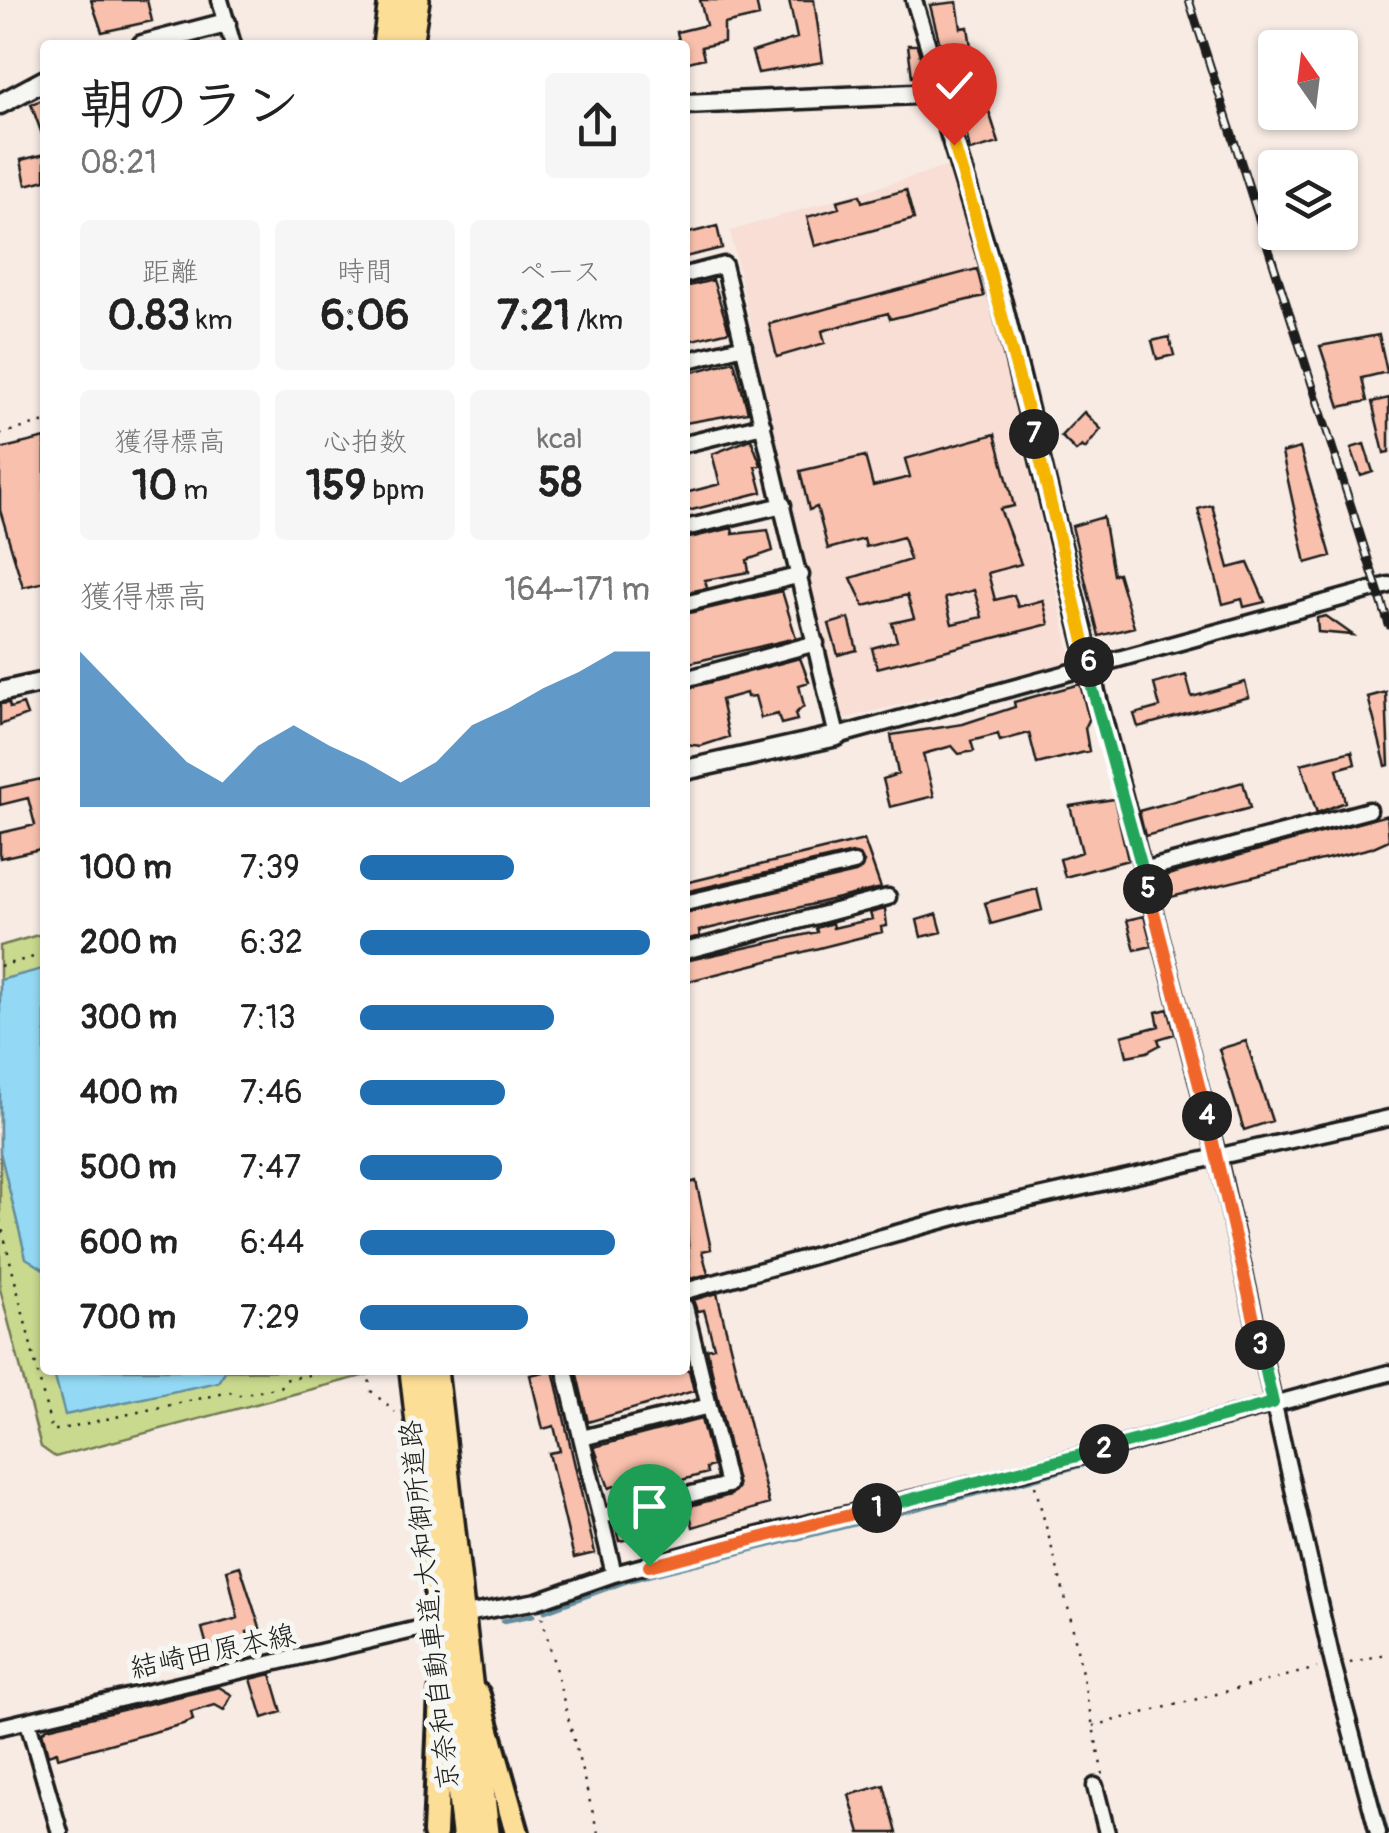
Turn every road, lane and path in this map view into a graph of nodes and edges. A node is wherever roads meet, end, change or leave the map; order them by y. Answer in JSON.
{"nodes":[{"id":1,"x":220,"y":0,"type":"edge"},
{"id":2,"x":390,"y":0,"type":"edge"},
{"id":3,"x":419,"y":0,"type":"edge"},
{"id":4,"x":914,"y":0,"type":"edge"},
{"id":5,"x":226,"y":23,"type":"junction"},
{"id":6,"x":161,"y":40,"type":"edge"},
{"id":7,"x":231,"y":40,"type":"edge"},
{"id":8,"x":385,"y":40,"type":"edge"},
{"id":9,"x":413,"y":40,"type":"edge"},
{"id":10,"x":40,"y":83,"type":"edge"},
{"id":11,"x":938,"y":94,"type":"junction"},
{"id":12,"x":0,"y":104,"type":"edge"},
{"id":13,"x":690,"y":104,"type":"edge"},
{"id":14,"x":690,"y":274,"type":"edge"},
{"id":15,"x":744,"y":346,"type":"junction"},
{"id":16,"x":690,"y":360,"type":"edge"},
{"id":17,"x":40,"y":423,"type":"edge"},
{"id":18,"x":763,"y":426,"type":"junction"},
{"id":19,"x":0,"y":434,"type":"edge"},
{"id":20,"x":690,"y":443,"type":"edge"},
{"id":21,"x":783,"y":505,"type":"junction"},
{"id":22,"x":690,"y":527,"type":"edge"},
{"id":23,"x":800,"y":575,"type":"junction"},
{"id":24,"x":1389,"y":585,"type":"edge"},
{"id":25,"x":690,"y":603,"type":"edge"},
{"id":26,"x":816,"y":643,"type":"junction"},
{"id":27,"x":1091,"y":670,"type":"junction"},
{"id":28,"x":690,"y":678,"type":"edge"},
{"id":29,"x":40,"y":683,"type":"edge"},
{"id":30,"x":0,"y":692,"type":"edge"},
{"id":31,"x":836,"y":736,"type":"junction"},
{"id":32,"x":690,"y":769,"type":"edge"},
{"id":33,"x":1369,"y":810,"type":"dead end"},
{"id":34,"x":854,"y":863,"type":"dead end"},
{"id":35,"x":1143,"y":870,"type":"junction"},
{"id":36,"x":888,"y":898,"type":"dead end"},
{"id":37,"x":690,"y":902,"type":"edge"},
{"id":38,"x":690,"y":950,"type":"edge"},
{"id":39,"x":40,"y":955,"type":"edge"},
{"id":40,"x":0,"y":966,"type":"edge"},
{"id":41,"x":1389,"y":1118,"type":"edge"},
{"id":42,"x":1218,"y":1159,"type":"junction"},
{"id":43,"x":0,"y":1220,"type":"edge"},
{"id":44,"x":2,"y":1240,"type":"edge"},
{"id":45,"x":690,"y":1290,"type":"edge"},
{"id":46,"x":690,"y":1339,"type":"edge"},
{"id":47,"x":1389,"y":1373,"type":"edge"},
{"id":48,"x":309,"y":1375,"type":"edge"},
{"id":49,"x":369,"y":1375,"type":"edge"},
{"id":50,"x":410,"y":1375,"type":"edge"},
{"id":51,"x":411,"y":1375,"type":"edge"},
{"id":52,"x":438,"y":1375,"type":"edge"},
{"id":53,"x":438,"y":1375,"type":"edge"},
{"id":54,"x":566,"y":1375,"type":"edge"},
{"id":55,"x":1273,"y":1403,"type":"junction"},
{"id":56,"x":709,"y":1406,"type":"junction"},
{"id":57,"x":413,"y":1427,"type":"junction"},
{"id":58,"x":582,"y":1438,"type":"junction"},
{"id":59,"x":1034,"y":1480,"type":"dead end"},
{"id":60,"x":602,"y":1516,"type":"junction"},
{"id":61,"x":614,"y":1574,"type":"junction"},
{"id":62,"x":538,"y":1601,"type":"junction"},
{"id":63,"x":466,"y":1614,"type":"junction"},
{"id":64,"x":436,"y":1625,"type":"junction"},
{"id":65,"x":1389,"y":1652,"type":"edge"},
{"id":66,"x":1339,"y":1664,"type":"junction"},
{"id":67,"x":442,"y":1680,"type":"junction"},
{"id":68,"x":475,"y":1682,"type":"junction"},
{"id":69,"x":1091,"y":1726,"type":"junction"},
{"id":70,"x":0,"y":1727,"type":"edge"},
{"id":71,"x":30,"y":1727,"type":"junction"},
{"id":72,"x":1100,"y":1783,"type":"joint"},
{"id":73,"x":60,"y":1833,"type":"edge"},
{"id":74,"x":435,"y":1833,"type":"edge"},
{"id":75,"x":462,"y":1833,"type":"edge"},
{"id":76,"x":489,"y":1833,"type":"edge"},
{"id":77,"x":517,"y":1833,"type":"edge"},
{"id":78,"x":598,"y":1833,"type":"edge"},
{"id":79,"x":1108,"y":1833,"type":"edge"},
{"id":80,"x":1378,"y":1833,"type":"edge"}],
"edges":[{"from":1,"to":5,"type":"street"},
{"from":2,"to":8,"type":"highway"},
{"from":3,"to":9,"type":"highway"},
{"from":4,"to":11,"type":"street"},
{"from":5,"to":6,"type":"street"},
{"from":5,"to":7,"type":"street"},
{"from":10,"to":12,"type":"street"},
{"from":11,"to":13,"type":"street"},
{"from":11,"to":27,"type":"street"},
{"from":14,"to":15,"type":"street"},
{"from":15,"to":16,"type":"street"},
{"from":15,"to":18,"type":"street"},
{"from":17,"to":19,"type":"path"},
{"from":18,"to":20,"type":"street"},
{"from":18,"to":21,"type":"street"},
{"from":21,"to":22,"type":"street"},
{"from":21,"to":23,"type":"street"},
{"from":23,"to":25,"type":"street"},
{"from":23,"to":26,"type":"street"},
{"from":24,"to":27,"type":"street"},
{"from":26,"to":28,"type":"street"},
{"from":26,"to":31,"type":"street"},
{"from":27,"to":31,"type":"street"},
{"from":27,"to":35,"type":"street"},
{"from":29,"to":30,"type":"street"},
{"from":31,"to":32,"type":"street"},
{"from":33,"to":35,"type":"street"},
{"from":34,"to":37,"type":"street"},
{"from":35,"to":42,"type":"street"},
{"from":36,"to":38,"type":"street"},
{"from":39,"to":40,"type":"path"},
{"from":41,"to":42,"type":"street"},
{"from":42,"to":45,"type":"street"},
{"from":42,"to":55,"type":"street"},
{"from":43,"to":44,"type":"path"},
{"from":44,"to":48,"type":"path"},
{"from":46,"to":56,"type":"street"},
{"from":47,"to":55,"type":"street"},
{"from":49,"to":57,"type":"path"},
{"from":50,"to":57,"type":"highway"},
{"from":51,"to":75,"type":"highway","name":"京奈和自動車道;大和御所道路"},
{"from":52,"to":63,"type":"highway"},
{"from":53,"to":76,"type":"highway","name":"京奈和自動車道;大和御所道路"},
{"from":54,"to":58,"type":"street"},
{"from":55,"to":61,"type":"street"},
{"from":55,"to":66,"type":"street"},
{"from":56,"to":58,"type":"street"},
{"from":56,"to":60,"type":"street"},
{"from":57,"to":64,"type":"highway"},
{"from":58,"to":60,"type":"street"},
{"from":59,"to":69,"type":"path"},
{"from":60,"to":61,"type":"street"},
{"from":61,"to":62,"type":"street"},
{"from":62,"to":63,"type":"street"},
{"from":62,"to":78,"type":"path"},
{"from":63,"to":68,"type":"highway"},
{"from":64,"to":67,"type":"highway"},
{"from":64,"to":71,"type":"street","name":"結崎田原本線"},
{"from":65,"to":66,"type":"path"},
{"from":66,"to":69,"type":"path"},
{"from":66,"to":80,"type":"street"},
{"from":67,"to":74,"type":"highway"},
{"from":67,"to":75,"type":"highway"},
{"from":68,"to":76,"type":"highway"},
{"from":68,"to":77,"type":"highway"},
{"from":69,"to":72,"type":"path"},
{"from":70,"to":71,"type":"street","name":"結崎田原本線"},
{"from":71,"to":73,"type":"street"},
{"from":72,"to":79,"type":"street"}]}
